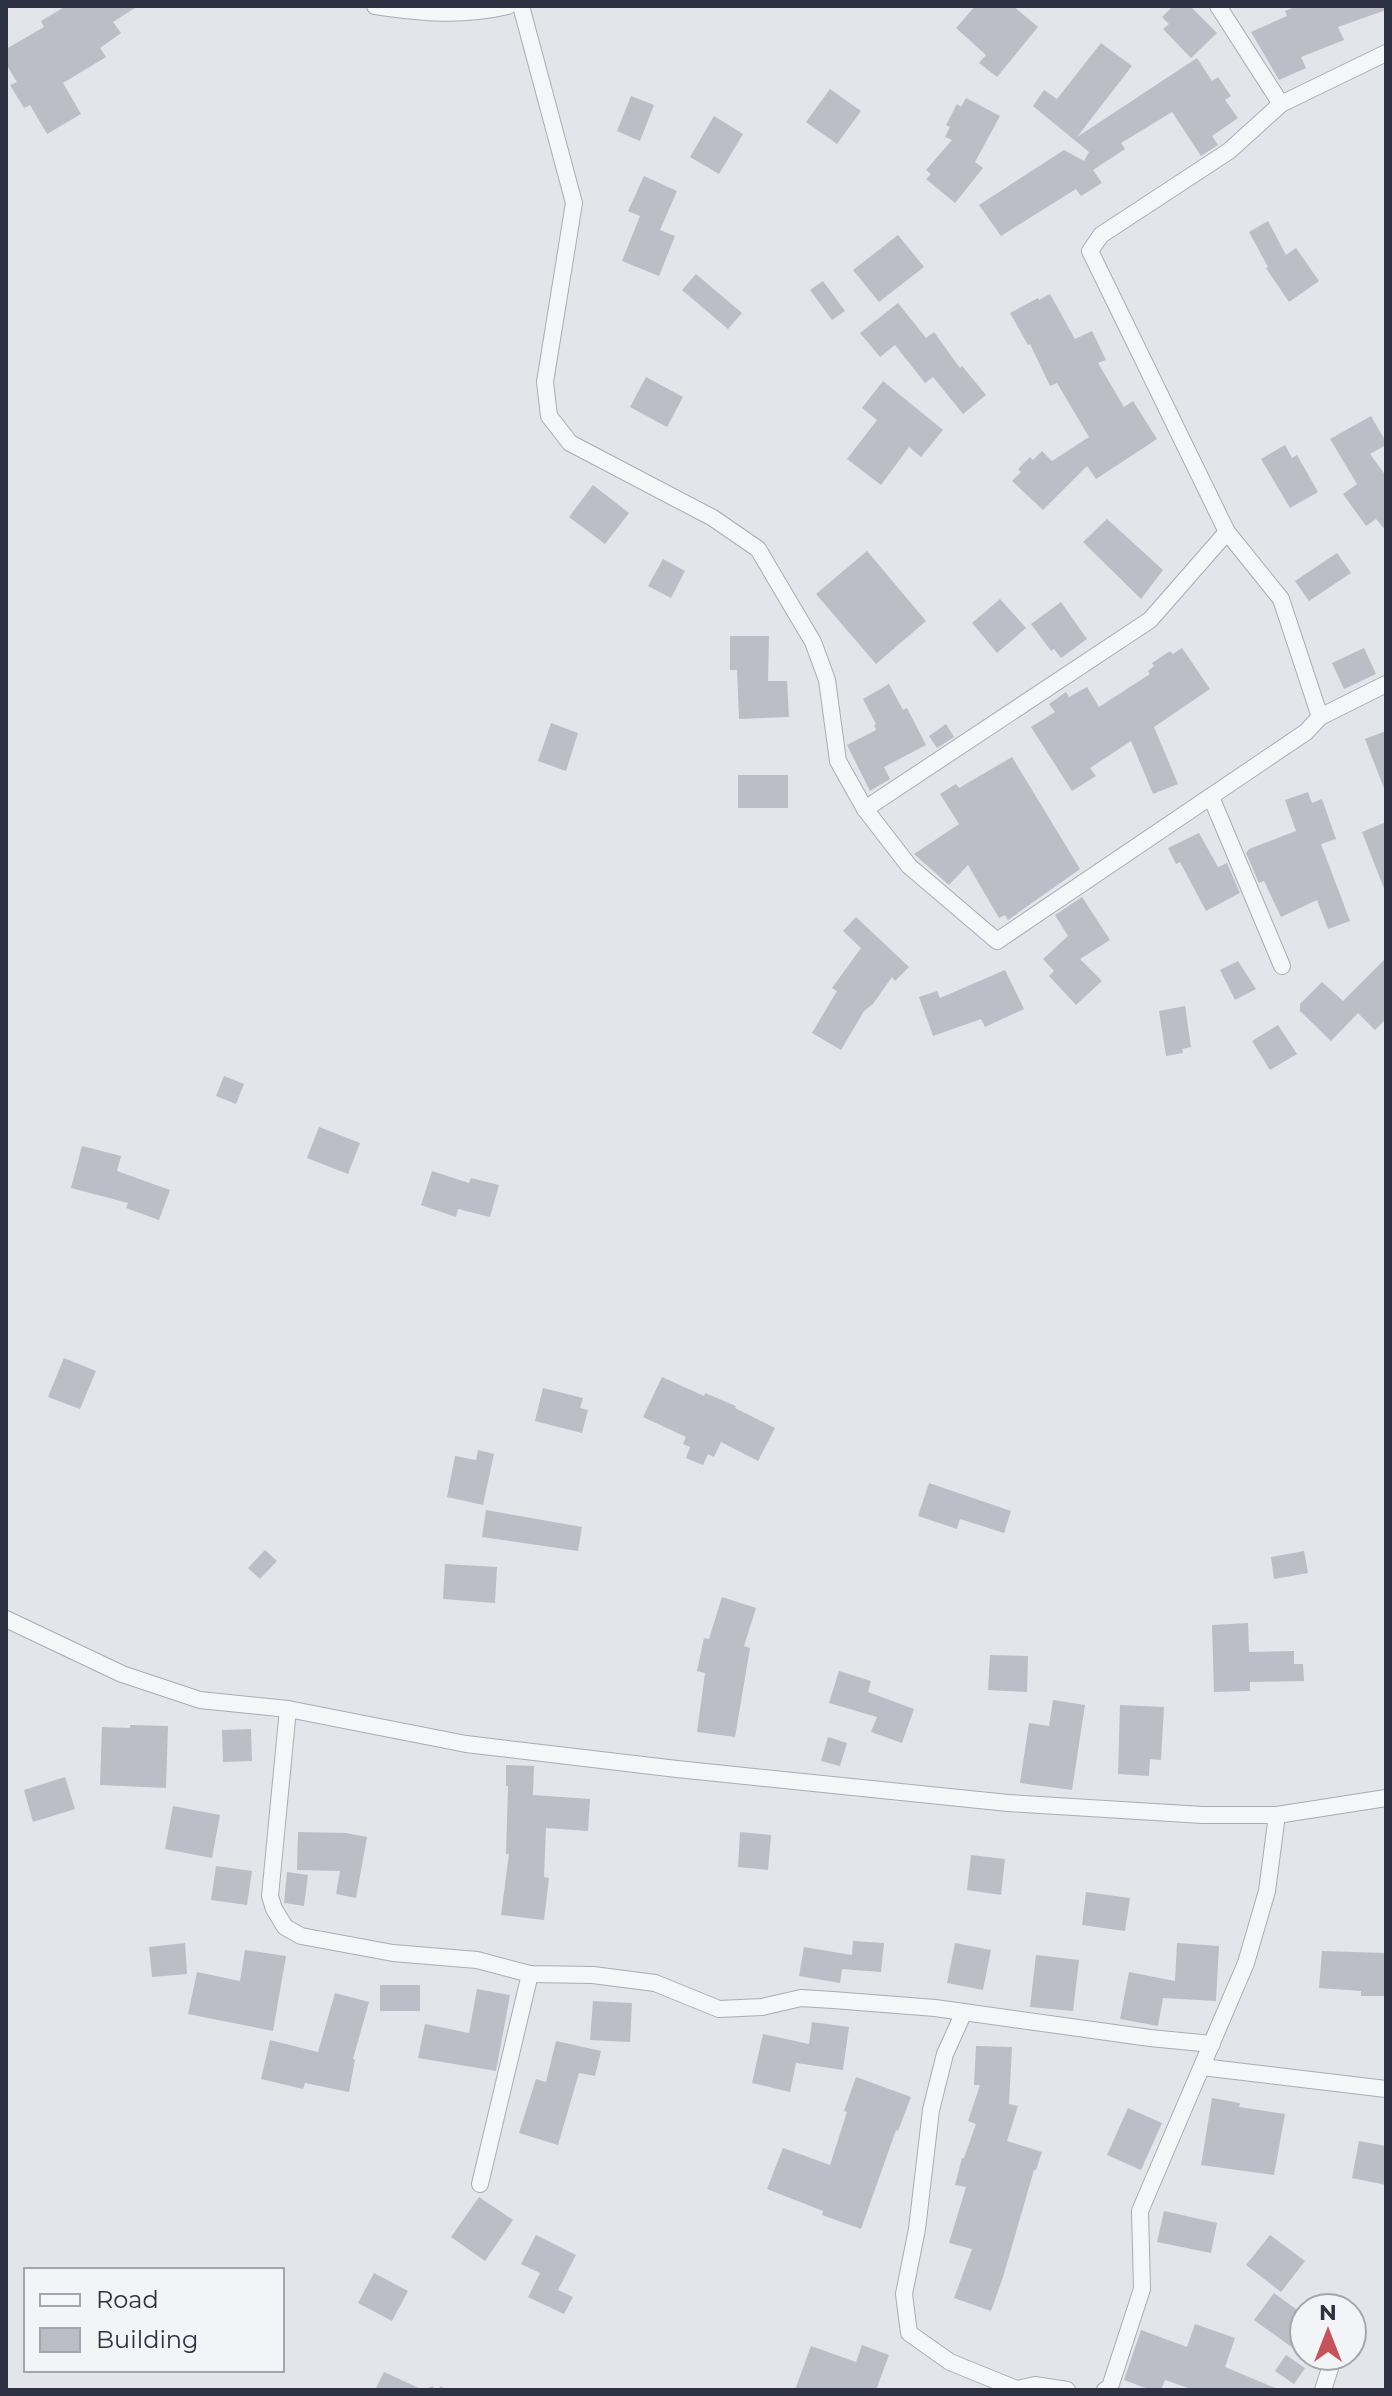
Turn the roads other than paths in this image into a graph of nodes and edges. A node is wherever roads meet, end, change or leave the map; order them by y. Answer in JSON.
{"nodes":[{"id":1,"x":375,"y":6,"type":"edge"},
{"id":2,"x":508,"y":6,"type":"edge"},
{"id":3,"x":521,"y":6,"type":"edge"},
{"id":4,"x":1218,"y":6,"type":"edge"},
{"id":5,"x":1386,"y":53,"type":"edge"},
{"id":6,"x":1281,"y":104,"type":"junction"},
{"id":7,"x":1227,"y":532,"type":"junction"},
{"id":8,"x":1386,"y":684,"type":"edge"},
{"id":9,"x":1320,"y":717,"type":"junction"},
{"id":10,"x":1211,"y":797,"type":"junction"},
{"id":11,"x":865,"y":809,"type":"junction"},
{"id":12,"x":1282,"y":966,"type":"dead end"},
{"id":13,"x":6,"y":1619,"type":"edge"},
{"id":14,"x":288,"y":1709,"type":"junction"},
{"id":15,"x":1386,"y":1798,"type":"edge"},
{"id":16,"x":1277,"y":1815,"type":"junction"},
{"id":17,"x":530,"y":1974,"type":"junction"},
{"id":18,"x":964,"y":2012,"type":"junction"},
{"id":19,"x":1212,"y":2044,"type":"junction"},
{"id":20,"x":1202,"y":2067,"type":"junction"},
{"id":21,"x":1386,"y":2089,"type":"edge"},
{"id":22,"x":480,"y":2184,"type":"dead end"},
{"id":23,"x":1013,"y":2389,"type":"edge"},
{"id":24,"x":1110,"y":2389,"type":"edge"},
{"id":25,"x":1067,"y":2390,"type":"edge"}],
"edges":[{"from":1,"to":2,"type":"street"},
{"from":3,"to":11,"type":"street"},
{"from":4,"to":6,"type":"street"},
{"from":5,"to":6,"type":"street"},
{"from":6,"to":7,"type":"street"},
{"from":7,"to":9,"type":"street"},
{"from":7,"to":11,"type":"street"},
{"from":8,"to":9,"type":"street"},
{"from":9,"to":10,"type":"street"},
{"from":10,"to":11,"type":"street"},
{"from":10,"to":12,"type":"street"},
{"from":13,"to":14,"type":"street"},
{"from":14,"to":16,"type":"street"},
{"from":14,"to":17,"type":"street"},
{"from":15,"to":16,"type":"street"},
{"from":16,"to":19,"type":"street"},
{"from":17,"to":18,"type":"street"},
{"from":17,"to":22,"type":"street"},
{"from":18,"to":19,"type":"street"},
{"from":18,"to":23,"type":"street"},
{"from":19,"to":20,"type":"street"},
{"from":20,"to":21,"type":"street"},
{"from":20,"to":24,"type":"street"},
{"from":23,"to":25,"type":"street"}]}
